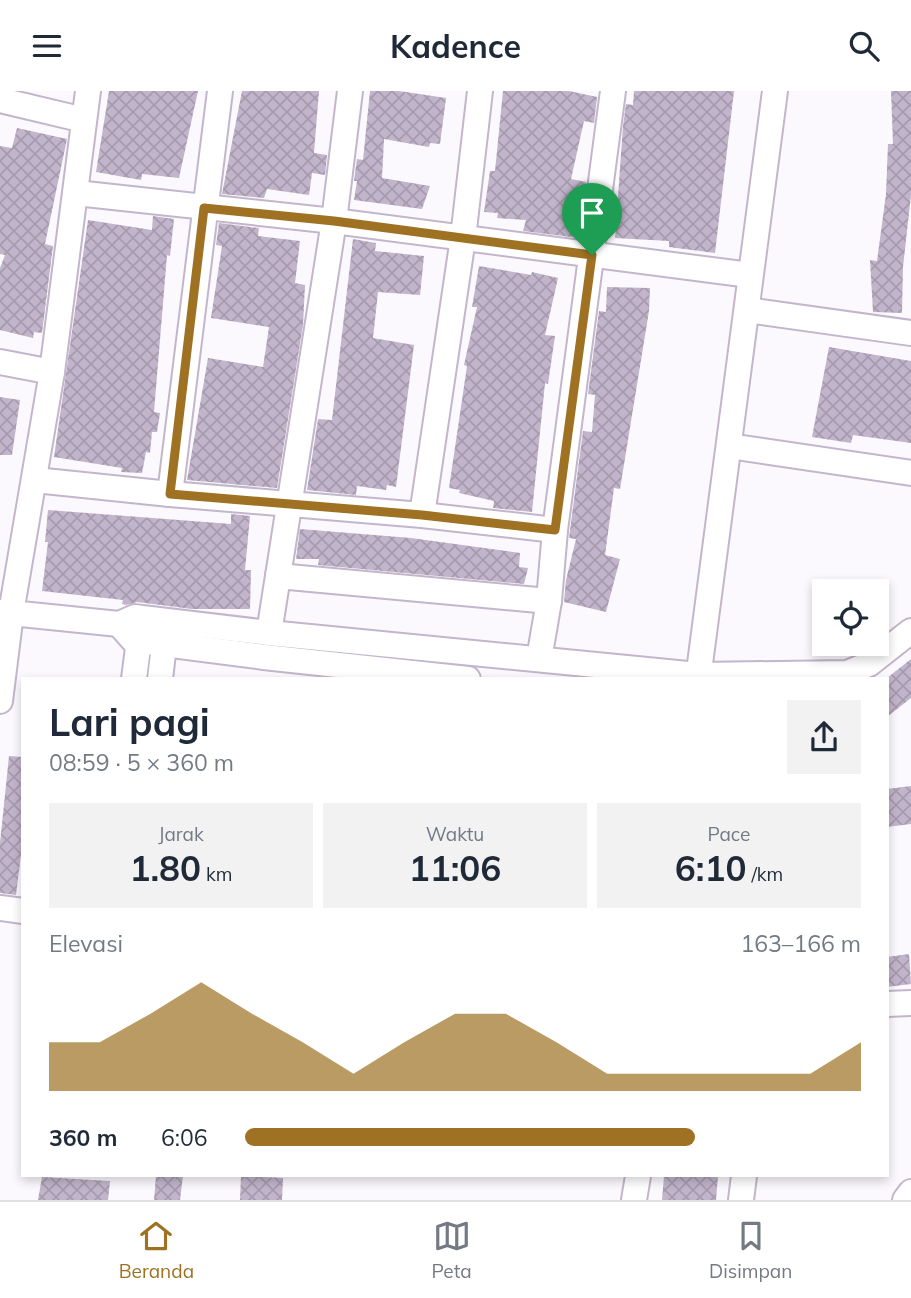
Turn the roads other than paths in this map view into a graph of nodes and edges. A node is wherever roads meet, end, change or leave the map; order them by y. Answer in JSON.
{"nodes":[{"id":1,"x":88,"y":91,"type":"edge"},
{"id":2,"x":220,"y":91,"type":"edge"},
{"id":3,"x":351,"y":91,"type":"edge"},
{"id":4,"x":480,"y":91,"type":"edge"},
{"id":5,"x":613,"y":91,"type":"edge"},
{"id":6,"x":775,"y":91,"type":"edge"},
{"id":7,"x":0,"y":100,"type":"edge"},
{"id":8,"x":84,"y":120,"type":"junction"},
{"id":9,"x":76,"y":193,"type":"junction"},
{"id":10,"x":204,"y":208,"type":"junction"},
{"id":11,"x":334,"y":221,"type":"junction"},
{"id":12,"x":463,"y":238,"type":"junction"},
{"id":13,"x":592,"y":255,"type":"junction"},
{"id":14,"x":750,"y":275,"type":"junction"},
{"id":15,"x":747,"y":310,"type":"junction"},
{"id":16,"x":911,"y":333,"type":"edge"},
{"id":17,"x":0,"y":362,"type":"edge"},
{"id":18,"x":52,"y":372,"type":"junction"},
{"id":19,"x":729,"y":446,"type":"junction"},
{"id":20,"x":911,"y":473,"type":"edge"},
{"id":21,"x":34,"y":480,"type":"junction"},
{"id":22,"x":170,"y":494,"type":"junction"},
{"id":23,"x":288,"y":505,"type":"junction"},
{"id":24,"x":422,"y":515,"type":"junction"},
{"id":25,"x":555,"y":530,"type":"junction"},
{"id":26,"x":278,"y":576,"type":"junction"},
{"id":27,"x":549,"y":601,"type":"junction"},
{"id":28,"x":6,"y":612,"type":"edge"},
{"id":29,"x":133,"y":627,"type":"junction"},
{"id":30,"x":911,"y":631,"type":"edge"},
{"id":31,"x":165,"y":633,"type":"junction"},
{"id":32,"x":269,"y":633,"type":"junction"},
{"id":33,"x":539,"y":659,"type":"junction"},
{"id":34,"x":134,"y":677,"type":"edge"},
{"id":35,"x":160,"y":677,"type":"edge"},
{"id":36,"x":455,"y":677,"type":"edge"},
{"id":37,"x":698,"y":677,"type":"edge"},
{"id":38,"x":0,"y":701,"type":"edge"},
{"id":39,"x":0,"y":908,"type":"edge"},
{"id":40,"x":21,"y":911,"type":"edge"},
{"id":41,"x":911,"y":1003,"type":"edge"},
{"id":42,"x":889,"y":1005,"type":"edge"},
{"id":43,"x":638,"y":1177,"type":"edge"},
{"id":44,"x":744,"y":1177,"type":"edge"},
{"id":45,"x":911,"y":1192,"type":"edge"},
{"id":46,"x":634,"y":1200,"type":"edge"},
{"id":47,"x":741,"y":1200,"type":"edge"},
{"id":48,"x":905,"y":1200,"type":"edge"}],
"edges":[{"from":1,"to":8,"type":"street"},
{"from":2,"to":10,"type":"street"},
{"from":3,"to":11,"type":"street"},
{"from":4,"to":12,"type":"street"},
{"from":5,"to":13,"type":"street"},
{"from":6,"to":14,"type":"street"},
{"from":7,"to":8,"type":"street"},
{"from":8,"to":9,"type":"street"},
{"from":9,"to":10,"type":"street"},
{"from":9,"to":18,"type":"street"},
{"from":10,"to":11,"type":"street"},
{"from":10,"to":22,"type":"street"},
{"from":11,"to":12,"type":"street"},
{"from":11,"to":23,"type":"street"},
{"from":12,"to":13,"type":"street"},
{"from":12,"to":24,"type":"street"},
{"from":13,"to":14,"type":"street"},
{"from":13,"to":25,"type":"street"},
{"from":14,"to":15,"type":"street"},
{"from":15,"to":16,"type":"street"},
{"from":15,"to":19,"type":"street"},
{"from":17,"to":18,"type":"street"},
{"from":18,"to":21,"type":"street"},
{"from":19,"to":20,"type":"street"},
{"from":19,"to":37,"type":"street"},
{"from":21,"to":22,"type":"street"},
{"from":21,"to":28,"type":"street"},
{"from":22,"to":23,"type":"street"},
{"from":23,"to":24,"type":"street"},
{"from":23,"to":26,"type":"street"},
{"from":24,"to":25,"type":"street"},
{"from":25,"to":27,"type":"street"},
{"from":26,"to":27,"type":"street"},
{"from":26,"to":32,"type":"street"},
{"from":27,"to":33,"type":"street"},
{"from":28,"to":29,"type":"street"},
{"from":28,"to":38,"type":"street"},
{"from":29,"to":31,"type":"street"},
{"from":29,"to":34,"type":"street"},
{"from":30,"to":37,"type":"street"},
{"from":31,"to":32,"type":"street"},
{"from":31,"to":35,"type":"street"},
{"from":31,"to":36,"type":"street"},
{"from":32,"to":33,"type":"street"},
{"from":33,"to":37,"type":"street"},
{"from":39,"to":40,"type":"street"},
{"from":41,"to":42,"type":"street"},
{"from":43,"to":46,"type":"street"},
{"from":44,"to":47,"type":"street"},
{"from":45,"to":48,"type":"street"}]}
